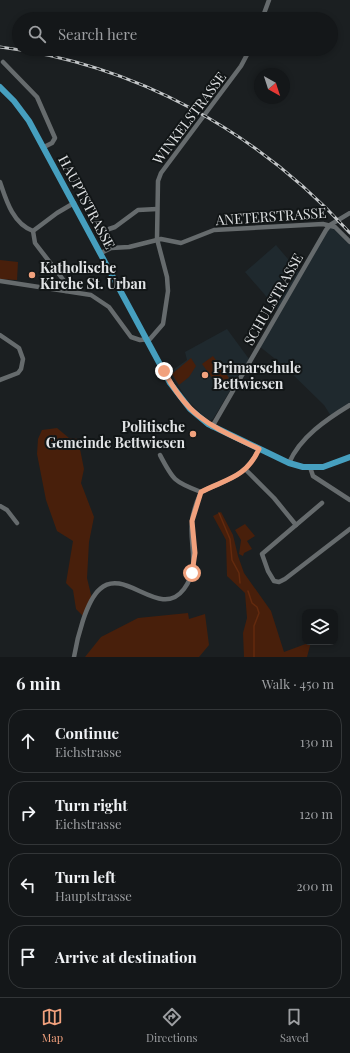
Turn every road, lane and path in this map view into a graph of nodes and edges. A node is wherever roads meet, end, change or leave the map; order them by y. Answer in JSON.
{"nodes":[{"id":1,"x":269,"y":0,"type":"edge"},
{"id":2,"x":265,"y":12,"type":"edge"},
{"id":3,"x":247,"y":56,"type":"edge"},
{"id":4,"x":3,"y":62,"type":"dead end"},
{"id":5,"x":0,"y":87,"type":"edge"},
{"id":6,"x":44,"y":147,"type":"junction"},
{"id":7,"x":0,"y":182,"type":"edge"},
{"id":8,"x":74,"y":203,"type":"junction"},
{"id":9,"x":157,"y":208,"type":"junction"},
{"id":10,"x":350,"y":213,"type":"edge"},
{"id":11,"x":96,"y":219,"type":"dead end"},
{"id":12,"x":330,"y":225,"type":"junction"},
{"id":13,"x":34,"y":231,"type":"junction"},
{"id":14,"x":157,"y":239,"type":"junction"},
{"id":15,"x":350,"y":242,"type":"edge"},
{"id":16,"x":101,"y":253,"type":"junction"},
{"id":17,"x":0,"y":282,"type":"edge"},
{"id":18,"x":66,"y":291,"type":"junction"},
{"id":19,"x":0,"y":335,"type":"edge"},
{"id":20,"x":147,"y":339,"type":"junction"},
{"id":21,"x":0,"y":380,"type":"edge"},
{"id":22,"x":350,"y":405,"type":"edge"},
{"id":23,"x":212,"y":427,"type":"junction"},
{"id":24,"x":259,"y":449,"type":"junction"},
{"id":25,"x":160,"y":456,"type":"dead end"},
{"id":26,"x":350,"y":457,"type":"edge"},
{"id":27,"x":289,"y":463,"type":"junction"},
{"id":28,"x":310,"y":467,"type":"junction"},
{"id":29,"x":246,"y":470,"type":"junction"},
{"id":30,"x":201,"y":492,"type":"junction"},
{"id":31,"x":350,"y":500,"type":"edge"},
{"id":32,"x":322,"y":503,"type":"dead end"},
{"id":33,"x":0,"y":506,"type":"edge"},
{"id":34,"x":17,"y":523,"type":"dead end"},
{"id":35,"x":296,"y":525,"type":"junction"},
{"id":36,"x":350,"y":529,"type":"edge"},
{"id":37,"x":74,"y":657,"type":"edge"}],
"edges":[{"from":1,"to":2,"type":"street"},
{"from":3,"to":9,"type":"street","name":"WINKELSTRASSE"},
{"from":4,"to":6,"type":"street"},
{"from":5,"to":6,"type":"main road","name":"HAUPTSTRASSE"},
{"from":6,"to":8,"type":"main road","name":"HAUPTSTRASSE"},
{"from":7,"to":13,"type":"street"},
{"from":8,"to":13,"type":"street"},
{"from":8,"to":16,"type":"main road","name":"HAUPTSTRASSE"},
{"from":9,"to":11,"type":"street"},
{"from":9,"to":14,"type":"street","name":"WINKELSTRASSE"},
{"from":10,"to":12,"type":"street","name":"ANETERSTRASSE"},
{"from":12,"to":14,"type":"street","name":"ANETERSTRASSE"},
{"from":12,"to":15,"type":"street"},
{"from":12,"to":23,"type":"street","name":"SCHULSTRASSE"},
{"from":13,"to":18,"type":"street"},
{"from":14,"to":16,"type":"street","name":"ANETERSTRASSE"},
{"from":14,"to":20,"type":"street","name":"WINKELSTRASSE"},
{"from":16,"to":20,"type":"main road","name":"HAUPTSTRASSE"},
{"from":17,"to":18,"type":"street"},
{"from":18,"to":20,"type":"street"},
{"from":19,"to":21,"type":"street"},
{"from":20,"to":23,"type":"main road","name":"HAUPTSTRASSE"},
{"from":22,"to":27,"type":"street"},
{"from":23,"to":24,"type":"main road","name":"HAUPTSTRASSE"},
{"from":24,"to":27,"type":"main road","name":"HAUPTSTRASSE"},
{"from":24,"to":29,"type":"street"},
{"from":25,"to":30,"type":"street"},
{"from":26,"to":28,"type":"main road","name":"HAUPTSTRASSE"},
{"from":27,"to":28,"type":"main road","name":"HAUPTSTRASSE"},
{"from":28,"to":31,"type":"street"},
{"from":29,"to":30,"type":"street"},
{"from":29,"to":35,"type":"street"},
{"from":30,"to":37,"type":"street"},
{"from":32,"to":35,"type":"street"},
{"from":33,"to":34,"type":"street"},
{"from":35,"to":36,"type":"street"}]}
